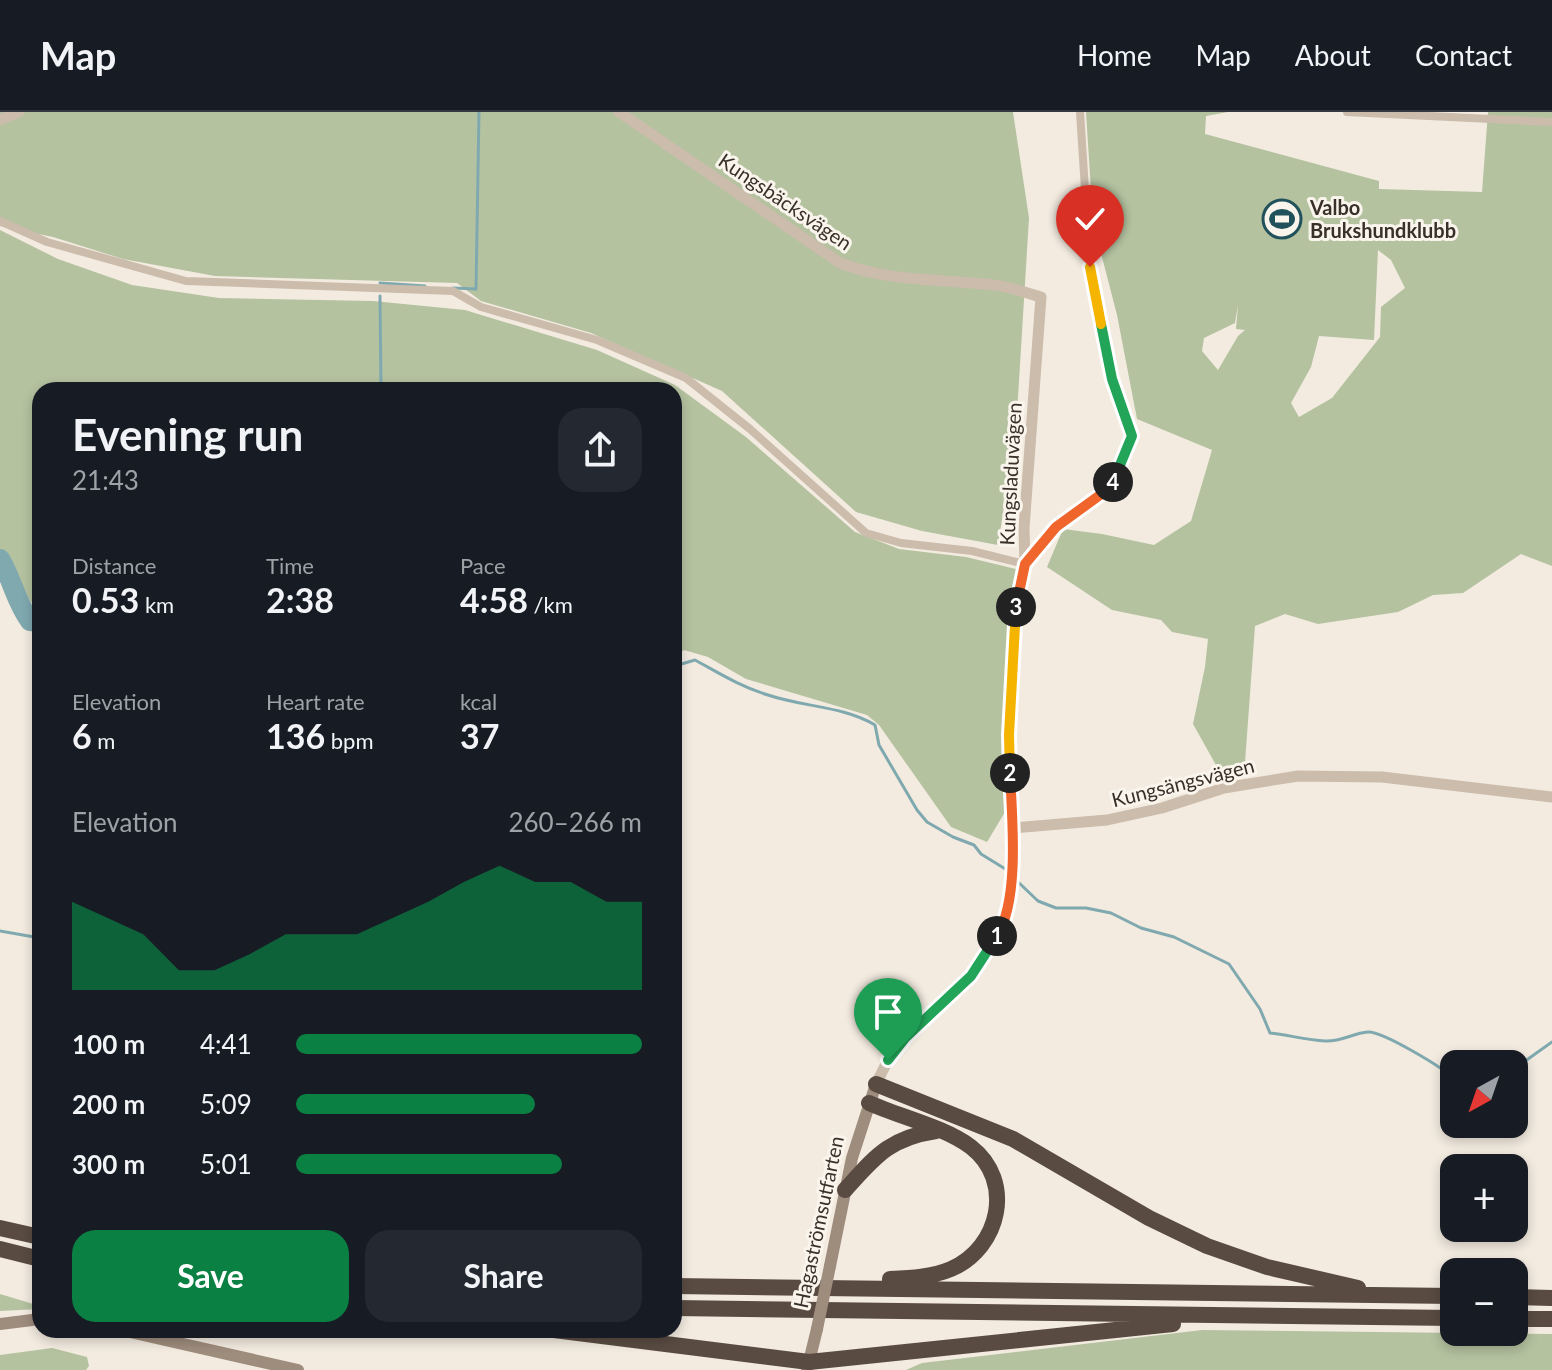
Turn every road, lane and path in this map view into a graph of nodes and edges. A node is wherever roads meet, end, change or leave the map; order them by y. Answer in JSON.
{"nodes":[{"id":1,"x":19,"y":112,"type":"edge"},
{"id":2,"x":619,"y":112,"type":"edge"},
{"id":3,"x":1080,"y":112,"type":"edge"},
{"id":4,"x":1347,"y":112,"type":"edge"},
{"id":5,"x":0,"y":120,"type":"edge"},
{"id":6,"x":1552,"y":122,"type":"edge"},
{"id":7,"x":0,"y":221,"type":"edge"},
{"id":8,"x":1041,"y":297,"type":"joint"},
{"id":9,"x":1025,"y":564,"type":"junction"},
{"id":10,"x":1552,"y":797,"type":"edge"},
{"id":11,"x":1013,"y":828,"type":"junction"},
{"id":12,"x":876,"y":1084,"type":"junction"},
{"id":13,"x":869,"y":1103,"type":"junction"},
{"id":14,"x":937,"y":1130,"type":"junction"},
{"id":15,"x":845,"y":1190,"type":"junction"},
{"id":16,"x":0,"y":1228,"type":"edge"},
{"id":17,"x":32,"y":1235,"type":"edge"},
{"id":18,"x":0,"y":1251,"type":"edge"},
{"id":19,"x":32,"y":1258,"type":"edge"},
{"id":20,"x":682,"y":1286,"type":"edge"},
{"id":21,"x":789,"y":1287,"type":"junction"},
{"id":22,"x":1391,"y":1295,"type":"junction"},
{"id":23,"x":1440,"y":1296,"type":"edge"},
{"id":24,"x":1528,"y":1297,"type":"edge"},
{"id":25,"x":1552,"y":1298,"type":"edge"},
{"id":26,"x":682,"y":1308,"type":"edge"},
{"id":27,"x":1249,"y":1316,"type":"junction"},
{"id":28,"x":1440,"y":1318,"type":"edge"},
{"id":29,"x":1528,"y":1319,"type":"edge"},
{"id":30,"x":1552,"y":1319,"type":"edge"},
{"id":31,"x":32,"y":1320,"type":"edge"},
{"id":32,"x":0,"y":1324,"type":"edge"},
{"id":33,"x":156,"y":1338,"type":"edge"},
{"id":34,"x":610,"y":1338,"type":"edge"},
{"id":35,"x":808,"y":1366,"type":"edge"},
{"id":36,"x":298,"y":1370,"type":"edge"}],
"edges":[{"from":1,"to":5,"type":"street"},
{"from":2,"to":8,"type":"street","name":"Kungsbäcksvägen"},
{"from":3,"to":9,"type":"street"},
{"from":4,"to":6,"type":"street"},
{"from":7,"to":9,"type":"street"},
{"from":8,"to":9,"type":"street","name":"Kungsladuvägen"},
{"from":9,"to":11,"type":"street","name":"Kungsladuvägen"},
{"from":10,"to":11,"type":"street","name":"Kungsängsvägen"},
{"from":11,"to":12,"type":"street","name":"Kungsladuvägen"},
{"from":12,"to":13,"type":"main road","name":"Hagaströmsutfarten"},
{"from":12,"to":22,"type":"highway"},
{"from":13,"to":14,"type":"highway"},
{"from":13,"to":15,"type":"main road","name":"Hagaströmsutfarten"},
{"from":14,"to":15,"type":"highway"},
{"from":14,"to":21,"type":"highway"},
{"from":15,"to":35,"type":"main road","name":"Hagaströmsutfarten","bridge":true},
{"from":16,"to":17,"type":"highway"},
{"from":18,"to":19,"type":"highway"},
{"from":20,"to":21,"type":"highway"},
{"from":21,"to":22,"type":"highway"},
{"from":22,"to":23,"type":"highway"},
{"from":24,"to":25,"type":"highway"},
{"from":26,"to":27,"type":"highway"},
{"from":27,"to":28,"type":"highway"},
{"from":27,"to":35,"type":"highway"},
{"from":29,"to":30,"type":"highway"},
{"from":31,"to":32,"type":"main road"},
{"from":33,"to":36,"type":"main road"},
{"from":34,"to":35,"type":"highway"}]}
